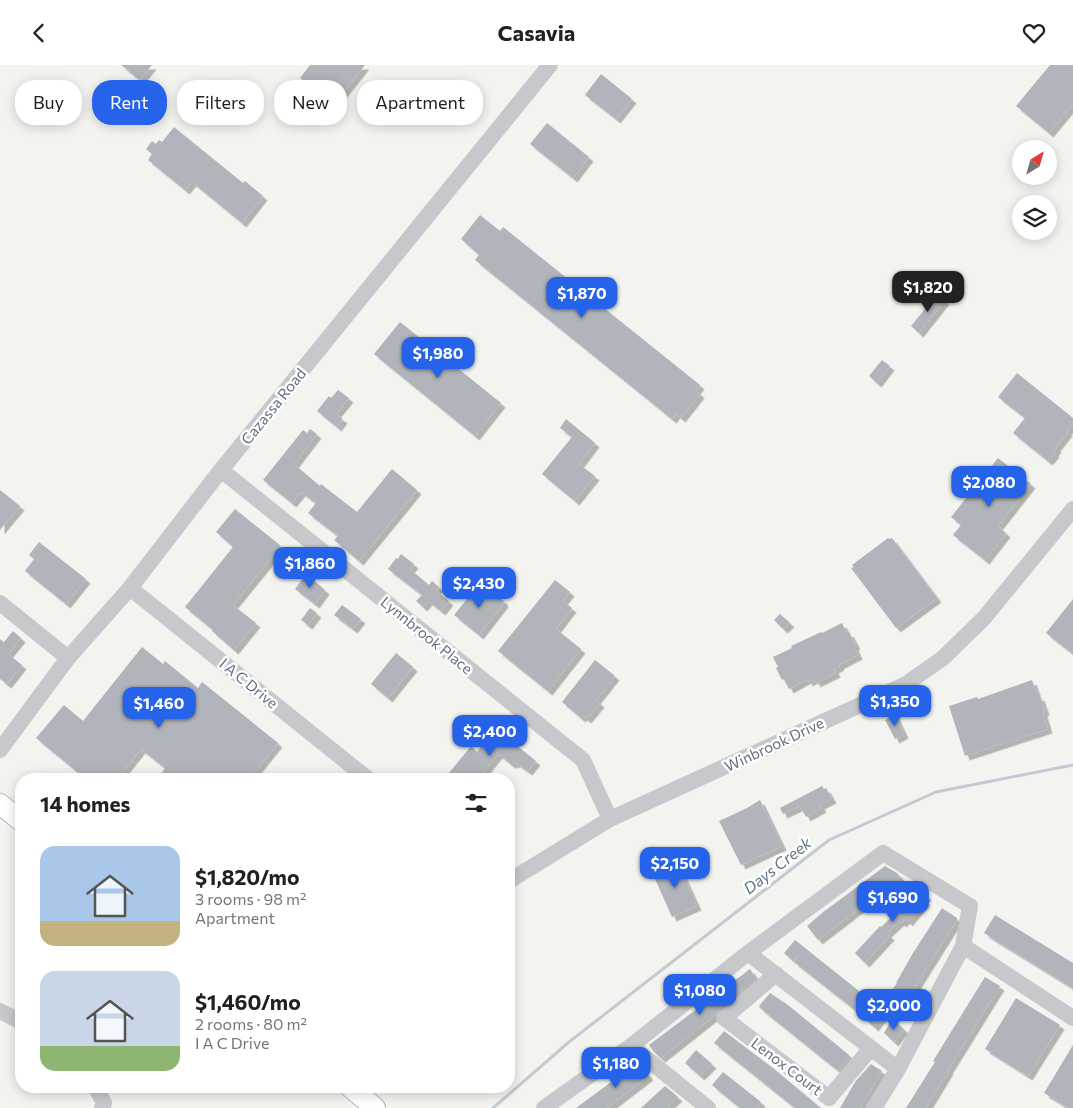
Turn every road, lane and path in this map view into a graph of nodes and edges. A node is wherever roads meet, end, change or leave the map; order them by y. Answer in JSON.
{"nodes":[{"id":1,"x":550,"y":65,"type":"edge"},
{"id":2,"x":222,"y":470,"type":"junction"},
{"id":3,"x":1073,"y":509,"type":"edge"},
{"id":4,"x":130,"y":588,"type":"junction"},
{"id":5,"x":0,"y":603,"type":"edge"},
{"id":6,"x":68,"y":658,"type":"junction"},
{"id":7,"x":0,"y":750,"type":"edge"},
{"id":8,"x":361,"y":773,"type":"edge"},
{"id":9,"x":0,"y":804,"type":"edge"},
{"id":10,"x":15,"y":816,"type":"edge"},
{"id":11,"x":610,"y":819,"type":"junction"},
{"id":12,"x":515,"y":877,"type":"edge"},
{"id":13,"x":963,"y":946,"type":"junction"},
{"id":14,"x":748,"y":953,"type":"junction"},
{"id":15,"x":776,"y":974,"type":"junction"},
{"id":16,"x":0,"y":1011,"type":"edge"},
{"id":17,"x":1073,"y":1018,"type":"edge"},
{"id":18,"x":15,"y":1019,"type":"edge"},
{"id":19,"x":631,"y":1046,"type":"junction"},
{"id":20,"x":871,"y":1048,"type":"junction"},
{"id":21,"x":898,"y":1069,"type":"junction"},
{"id":22,"x":99,"y":1093,"type":"edge"},
{"id":23,"x":358,"y":1093,"type":"edge"},
{"id":24,"x":102,"y":1108,"type":"edge"},
{"id":25,"x":376,"y":1108,"type":"edge"},
{"id":26,"x":544,"y":1108,"type":"edge"},
{"id":27,"x":708,"y":1108,"type":"edge"},
{"id":28,"x":874,"y":1108,"type":"edge"}],
"edges":[{"from":1,"to":2,"type":"street","name":"Cazassa Road"},
{"from":2,"to":4,"type":"street","name":"Cazassa Road"},
{"from":2,"to":11,"type":"street","name":"Lynnbrook Place"},
{"from":3,"to":11,"type":"street","name":"Winbrook Drive"},
{"from":4,"to":6,"type":"street","name":"Cazassa Road"},
{"from":4,"to":8,"type":"street","name":"I A C Drive"},
{"from":5,"to":6,"type":"street"},
{"from":6,"to":7,"type":"street","name":"Cazassa Road"},
{"from":9,"to":10,"type":"main road"},
{"from":11,"to":12,"type":"street","name":"Winbrook Drive"},
{"from":13,"to":14,"type":"street"},
{"from":13,"to":17,"type":"street"},
{"from":13,"to":21,"type":"street"},
{"from":14,"to":15,"type":"street"},
{"from":14,"to":19,"type":"street"},
{"from":15,"to":20,"type":"street"},
{"from":15,"to":20,"type":"street","name":"Lenox Court"},
{"from":16,"to":18,"type":"street"},
{"from":19,"to":26,"type":"street"},
{"from":19,"to":27,"type":"street"},
{"from":20,"to":21,"type":"street"},
{"from":21,"to":28,"type":"street"},
{"from":22,"to":24,"type":"street"},
{"from":23,"to":25,"type":"main road"}]}
